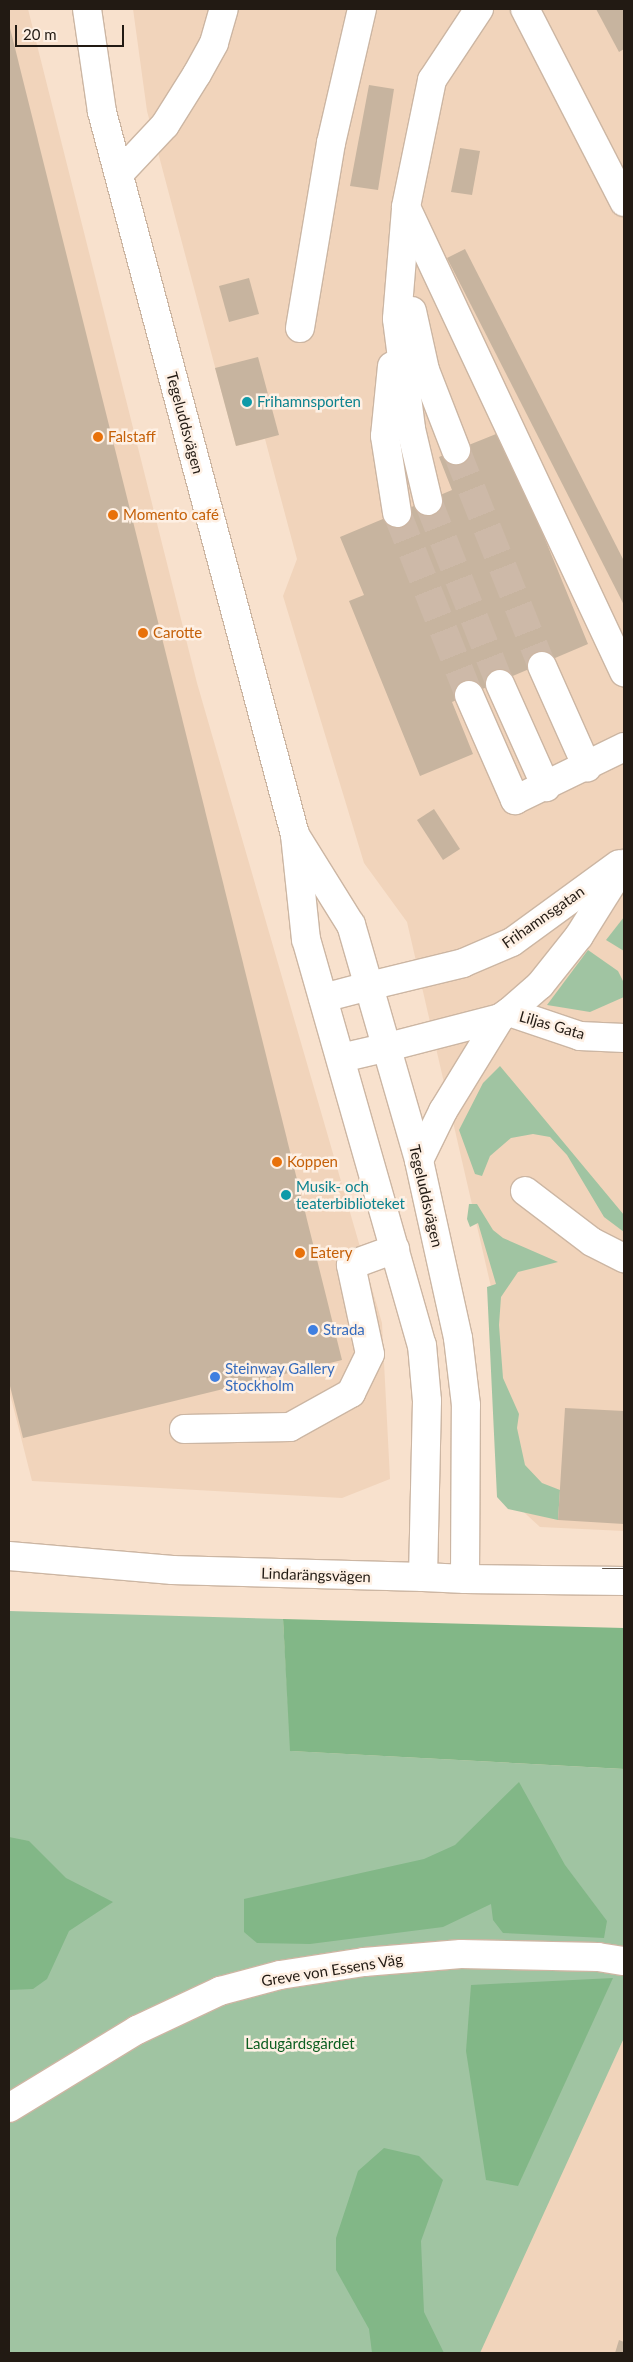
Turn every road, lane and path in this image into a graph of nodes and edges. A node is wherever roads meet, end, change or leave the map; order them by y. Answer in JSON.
{"nodes":[{"id":1,"x":87,"y":9,"type":"edge"},
{"id":2,"x":224,"y":9,"type":"edge"},
{"id":3,"x":362,"y":9,"type":"edge"},
{"id":4,"x":479,"y":9,"type":"edge"},
{"id":5,"x":525,"y":9,"type":"edge"},
{"id":6,"x":119,"y":174,"type":"junction"},
{"id":7,"x":624,"y":202,"type":"edge"},
{"id":8,"x":406,"y":207,"type":"junction"},
{"id":9,"x":396,"y":318,"type":"junction"},
{"id":10,"x":300,"y":328,"type":"dead end"},
{"id":11,"x":456,"y":450,"type":"tunnel mouth"},
{"id":12,"x":428,"y":501,"type":"tunnel mouth"},
{"id":13,"x":398,"y":513,"type":"tunnel mouth"},
{"id":14,"x":542,"y":666,"type":"tunnel mouth"},
{"id":15,"x":624,"y":672,"type":"edge"},
{"id":16,"x":500,"y":684,"type":"tunnel mouth"},
{"id":17,"x":469,"y":695,"type":"tunnel mouth"},
{"id":18,"x":624,"y":746,"type":"edge"},
{"id":19,"x":586,"y":767,"type":"junction"},
{"id":20,"x":546,"y":787,"type":"junction"},
{"id":21,"x":295,"y":835,"type":"junction"},
{"id":22,"x":624,"y":860,"type":"edge"},
{"id":23,"x":624,"y":864,"type":"edge"},
{"id":24,"x":369,"y":986,"type":"junction"},
{"id":25,"x":323,"y":998,"type":"junction"},
{"id":26,"x":505,"y":1015,"type":"junction"},
{"id":27,"x":624,"y":1038,"type":"edge"},
{"id":28,"x":388,"y":1047,"type":"junction"},
{"id":29,"x":341,"y":1058,"type":"junction"},
{"id":30,"x":419,"y":1160,"type":"junction"},
{"id":31,"x":525,"y":1191,"type":"dead end"},
{"id":32,"x":395,"y":1249,"type":"junction"},
{"id":33,"x":624,"y":1258,"type":"edge"},
{"id":34,"x":184,"y":1429,"type":"dead end"},
{"id":35,"x":9,"y":1556,"type":"edge"},
{"id":36,"x":423,"y":1577,"type":"junction"},
{"id":37,"x":464,"y":1579,"type":"junction"},
{"id":38,"x":624,"y":1582,"type":"edge"},
{"id":39,"x":624,"y":1961,"type":"edge"},
{"id":40,"x":10,"y":2108,"type":"edge"}],
"edges":[{"from":1,"to":6,"type":"main road","name":"Tegeluddsvägen"},
{"from":2,"to":6,"type":"main road"},
{"from":3,"to":10,"type":"main road"},
{"from":4,"to":8,"type":"main road"},
{"from":5,"to":7,"type":"main road"},
{"from":6,"to":21,"type":"main road","name":"Tegeluddsvägen"},
{"from":8,"to":9,"type":"main road"},
{"from":8,"to":11,"type":"main road"},
{"from":8,"to":15,"type":"main road"},
{"from":9,"to":12,"type":"main road"},
{"from":9,"to":13,"type":"main road"},
{"from":14,"to":19,"type":"main road"},
{"from":16,"to":20,"type":"main road"},
{"from":17,"to":20,"type":"main road"},
{"from":18,"to":19,"type":"main road"},
{"from":19,"to":20,"type":"main road"},
{"from":21,"to":24,"type":"main road","name":"Tegeluddsvägen"},
{"from":21,"to":25,"type":"main road","name":"Tegeluddsvägen"},
{"from":22,"to":24,"type":"main road","name":"Frihamnsgatan"},
{"from":23,"to":26,"type":"main road","name":"Frihamnsgatan"},
{"from":24,"to":25,"type":"main road","name":"Frihamnsgatan"},
{"from":24,"to":28,"type":"main road","name":"Tegeluddsvägen"},
{"from":25,"to":29,"type":"main road","name":"Tegeluddsvägen"},
{"from":26,"to":27,"type":"main road","name":"Liljas Gata"},
{"from":26,"to":28,"type":"main road","name":"Frihamnsgatan"},
{"from":26,"to":30,"type":"main road","name":"Frihamnsgatan"},
{"from":28,"to":29,"type":"main road","name":"Frihamnsgatan"},
{"from":28,"to":30,"type":"main road","name":"Tegeluddsvägen"},
{"from":29,"to":32,"type":"main road","name":"Tegeluddsvägen"},
{"from":30,"to":37,"type":"main road","name":"Tegeluddsvägen"},
{"from":31,"to":33,"type":"main road"},
{"from":32,"to":34,"type":"main road"},
{"from":32,"to":36,"type":"main road","name":"Tegeluddsvägen"},
{"from":35,"to":36,"type":"main road","name":"Lindarängsvägen"},
{"from":36,"to":37,"type":"main road","name":"Lindarängsvägen"},
{"from":37,"to":38,"type":"main road","name":"Lindarängsvägen"},
{"from":39,"to":40,"type":"main road","name":"Greve von Essens Väg"}]}
